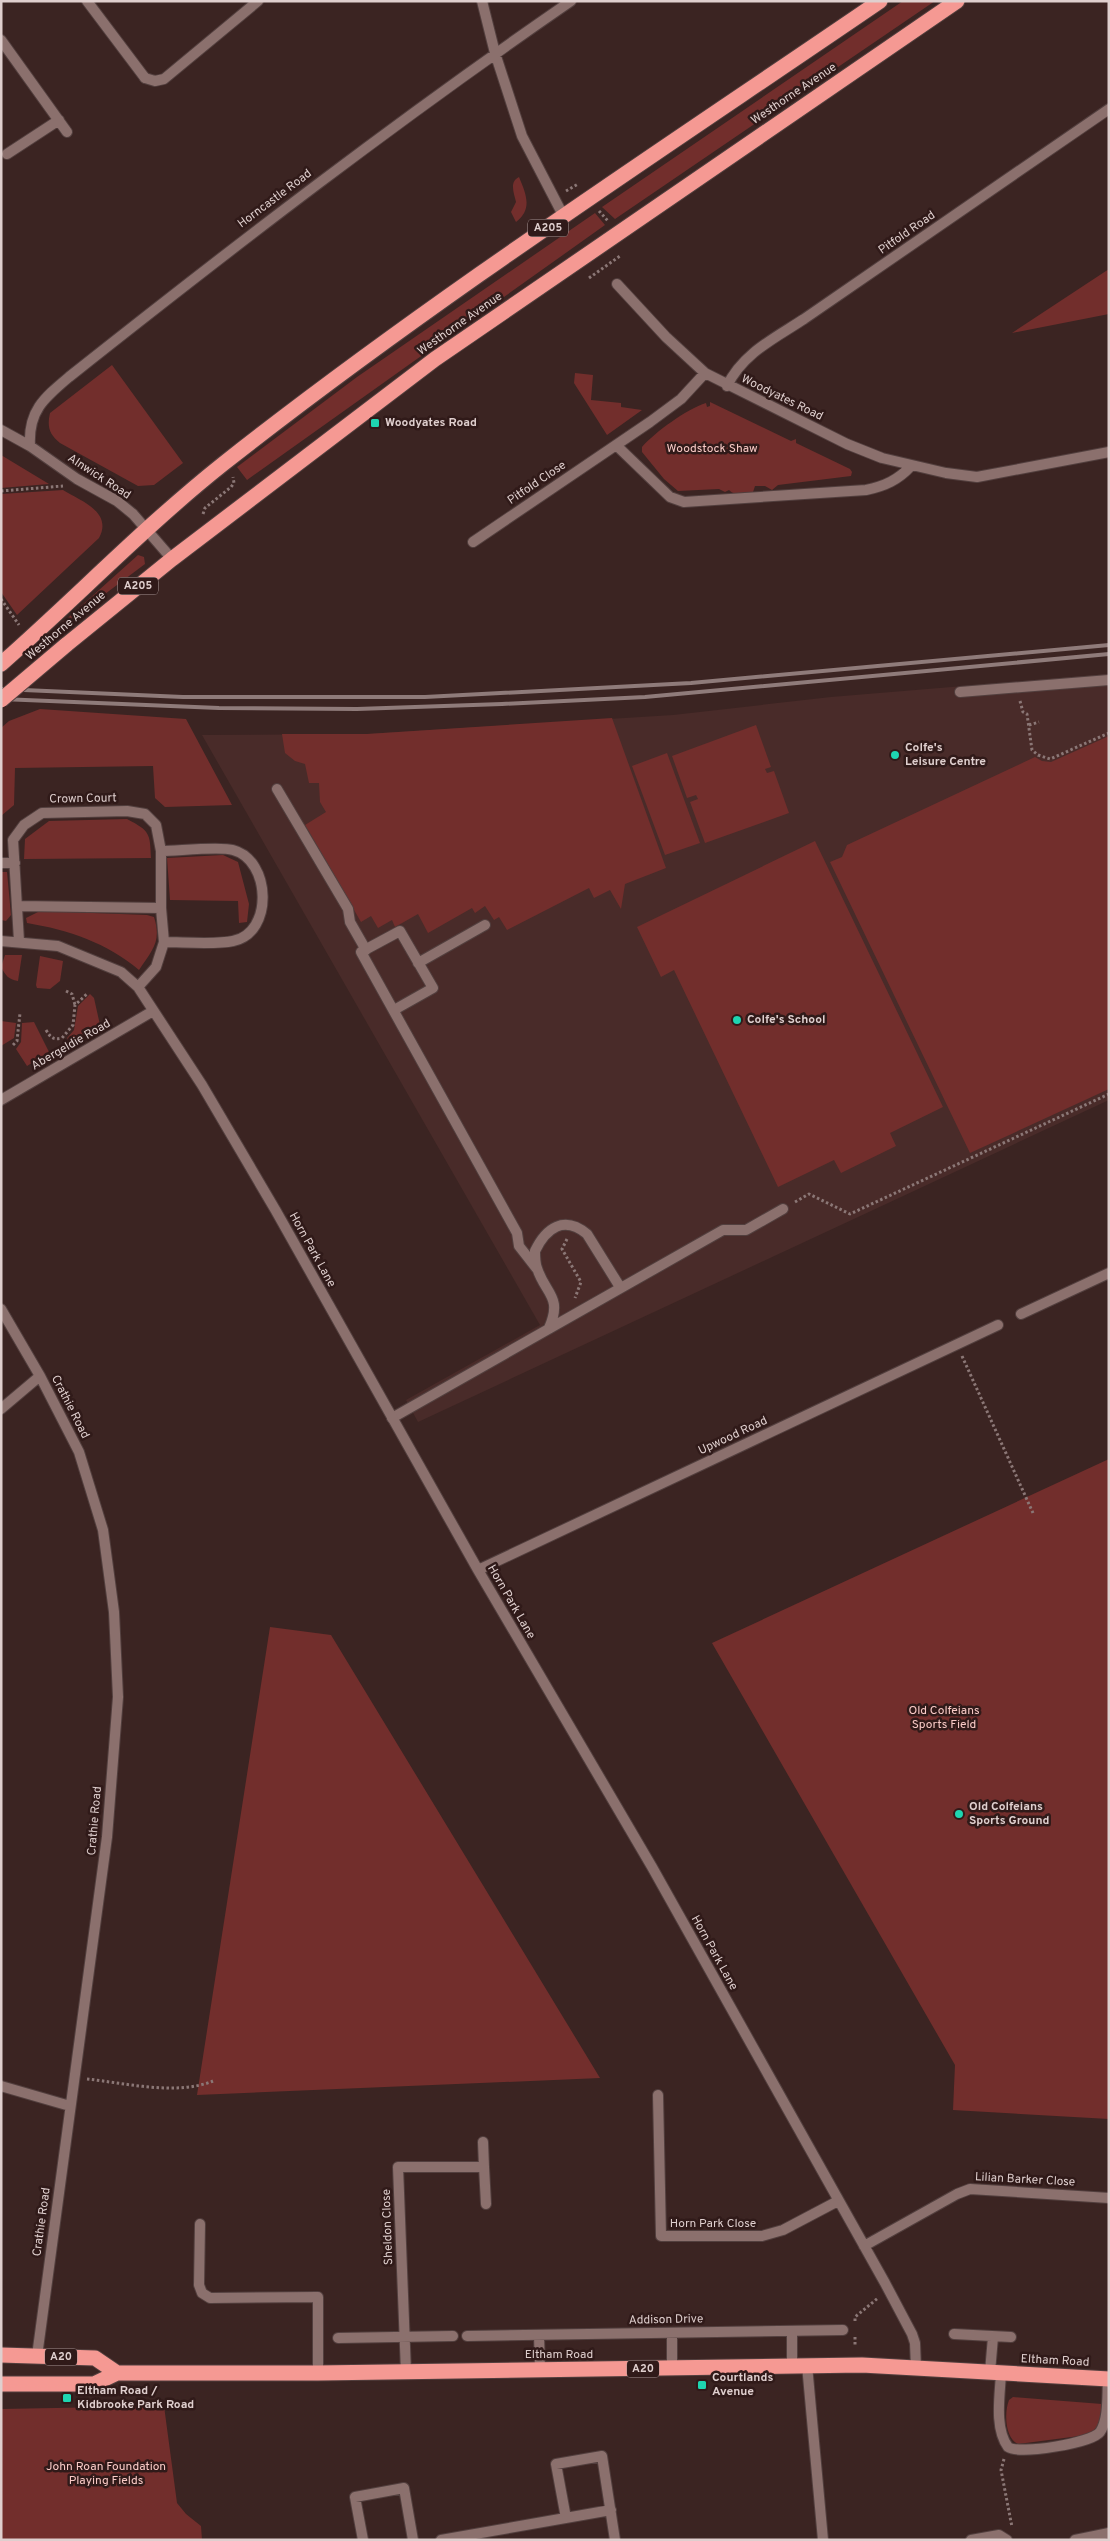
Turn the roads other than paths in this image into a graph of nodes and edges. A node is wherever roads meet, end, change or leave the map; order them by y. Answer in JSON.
{"nodes":[{"id":1,"x":88,"y":1,"type":"edge"},
{"id":2,"x":258,"y":1,"type":"edge"},
{"id":3,"x":482,"y":1,"type":"edge"},
{"id":4,"x":571,"y":1,"type":"edge"},
{"id":5,"x":880,"y":1,"type":"edge"},
{"id":6,"x":957,"y":1,"type":"edge"},
{"id":7,"x":1,"y":40,"type":"edge"},
{"id":8,"x":495,"y":53,"type":"junction"},
{"id":9,"x":1109,"y":109,"type":"edge"},
{"id":10,"x":59,"y":120,"type":"junction"},
{"id":11,"x":68,"y":132,"type":"dead end"},
{"id":12,"x":4,"y":156,"type":"edge"},
{"id":13,"x":564,"y":217,"type":"junction"},
{"id":14,"x":617,"y":284,"type":"dead end"},
{"id":15,"x":705,"y":373,"type":"junction"},
{"id":16,"x":727,"y":386,"type":"junction"},
{"id":17,"x":1,"y":430,"type":"edge"},
{"id":18,"x":616,"y":445,"type":"junction"},
{"id":19,"x":30,"y":446,"type":"junction"},
{"id":20,"x":1109,"y":452,"type":"edge"},
{"id":21,"x":911,"y":466,"type":"junction"},
{"id":22,"x":146,"y":529,"type":"junction"},
{"id":23,"x":472,"y":542,"type":"dead end"},
{"id":24,"x":172,"y":559,"type":"junction"},
{"id":25,"x":5,"y":661,"type":"edge"},
{"id":26,"x":1109,"y":680,"type":"edge"},
{"id":27,"x":960,"y":692,"type":"dead end"},
{"id":28,"x":1,"y":700,"type":"edge"},
{"id":29,"x":277,"y":788,"type":"dead end"},
{"id":30,"x":161,"y":851,"type":"junction"},
{"id":31,"x":1,"y":863,"type":"edge"},
{"id":32,"x":15,"y":863,"type":"junction"},
{"id":33,"x":17,"y":906,"type":"junction"},
{"id":34,"x":161,"y":908,"type":"junction"},
{"id":35,"x":485,"y":924,"type":"dead end"},
{"id":36,"x":1,"y":941,"type":"edge"},
{"id":37,"x":19,"y":942,"type":"junction"},
{"id":38,"x":164,"y":942,"type":"junction"},
{"id":39,"x":366,"y":950,"type":"junction"},
{"id":40,"x":418,"y":963,"type":"junction"},
{"id":41,"x":138,"y":987,"type":"junction"},
{"id":42,"x":394,"y":1010,"type":"junction"},
{"id":43,"x":153,"y":1011,"type":"junction"},
{"id":44,"x":1,"y":1100,"type":"edge"},
{"id":45,"x":783,"y":1209,"type":"road end"},
{"id":46,"x":517,"y":1233,"type":"junction"},
{"id":47,"x":538,"y":1244,"type":"junction"},
{"id":48,"x":537,"y":1269,"type":"junction"},
{"id":49,"x":1109,"y":1273,"type":"edge"},
{"id":50,"x":620,"y":1288,"type":"junction"},
{"id":51,"x":1,"y":1309,"type":"edge"},
{"id":52,"x":1021,"y":1314,"type":"dead end"},
{"id":53,"x":998,"y":1325,"type":"dead end"},
{"id":54,"x":549,"y":1328,"type":"junction"},
{"id":55,"x":40,"y":1376,"type":"junction"},
{"id":56,"x":1,"y":1410,"type":"edge"},
{"id":57,"x":392,"y":1418,"type":"junction"},
{"id":58,"x":478,"y":1570,"type":"junction"},
{"id":59,"x":1,"y":2086,"type":"edge"},
{"id":60,"x":658,"y":2095,"type":"dead end"},
{"id":61,"x":70,"y":2106,"type":"junction"},
{"id":62,"x":483,"y":2142,"type":"dead end"},
{"id":63,"x":484,"y":2167,"type":"junction"},
{"id":64,"x":1109,"y":2198,"type":"edge"},
{"id":65,"x":838,"y":2200,"type":"junction"},
{"id":66,"x":486,"y":2204,"type":"dead end"},
{"id":67,"x":200,"y":2224,"type":"dead end"},
{"id":68,"x":864,"y":2246,"type":"junction"},
{"id":69,"x":843,"y":2330,"type":"dead end"},
{"id":70,"x":792,"y":2331,"type":"junction"},
{"id":71,"x":672,"y":2333,"type":"junction"},
{"id":72,"x":954,"y":2334,"type":"dead end"},
{"id":73,"x":540,"y":2335,"type":"junction"},
{"id":74,"x":404,"y":2336,"type":"junction"},
{"id":75,"x":453,"y":2336,"type":"dead end"},
{"id":76,"x":467,"y":2336,"type":"dead end"},
{"id":77,"x":993,"y":2337,"type":"junction"},
{"id":78,"x":338,"y":2338,"type":"dead end"},
{"id":79,"x":1011,"y":2338,"type":"dead end"},
{"id":80,"x":1,"y":2355,"type":"edge"},
{"id":81,"x":37,"y":2356,"type":"junction"},
{"id":82,"x":799,"y":2365,"type":"junction"},
{"id":83,"x":672,"y":2368,"type":"junction"},
{"id":84,"x":916,"y":2368,"type":"junction"},
{"id":85,"x":540,"y":2370,"type":"junction"},
{"id":86,"x":406,"y":2372,"type":"junction"},
{"id":87,"x":996,"y":2372,"type":"junction"},
{"id":88,"x":117,"y":2373,"type":"junction"},
{"id":89,"x":318,"y":2374,"type":"junction"},
{"id":90,"x":1108,"y":2379,"type":"edge"},
{"id":91,"x":1,"y":2384,"type":"edge"},
{"id":92,"x":611,"y":2510,"type":"junction"},
{"id":93,"x":566,"y":2518,"type":"junction"},
{"id":94,"x":1109,"y":2534,"type":"edge"},
{"id":95,"x":1010,"y":2535,"type":"edge"},
{"id":96,"x":489,"y":2536,"type":"edge"},
{"id":97,"x":363,"y":2540,"type":"edge"},
{"id":98,"x":413,"y":2540,"type":"edge"},
{"id":99,"x":442,"y":2540,"type":"edge"},
{"id":100,"x":615,"y":2540,"type":"edge"},
{"id":101,"x":823,"y":2540,"type":"edge"},
{"id":102,"x":971,"y":2540,"type":"edge"},
{"id":103,"x":1074,"y":2540,"type":"edge"}],
"edges":[{"from":1,"to":2,"type":"street"},
{"from":3,"to":8,"type":"street"},
{"from":4,"to":8,"type":"street","name":"Horncastle Road"},
{"from":5,"to":13,"type":"highway","name":"Westhorne Avenue","number":"A205"},
{"from":6,"to":24,"type":"highway","name":"Westhorne Avenue","number":"A205"},
{"from":7,"to":10,"type":"street"},
{"from":8,"to":13,"type":"street"},
{"from":8,"to":19,"type":"street","name":"Horncastle Road"},
{"from":9,"to":16,"type":"street","name":"Pitfold Road"},
{"from":10,"to":11,"type":"street"},
{"from":10,"to":12,"type":"street"},
{"from":13,"to":22,"type":"highway","name":"Westhorne Avenue","number":"A205"},
{"from":14,"to":15,"type":"street","name":"Woodyates Road"},
{"from":15,"to":16,"type":"street","name":"Woodyates Road"},
{"from":15,"to":18,"type":"street"},
{"from":16,"to":21,"type":"street","name":"Woodyates Road"},
{"from":17,"to":19,"type":"street","name":"Alnwick Road"},
{"from":18,"to":21,"type":"street"},
{"from":18,"to":23,"type":"street","name":"Pitfold Close"},
{"from":19,"to":22,"type":"street","name":"Alnwick Road"},
{"from":20,"to":21,"type":"street","name":"Woodyates Road"},
{"from":22,"to":24,"type":"street","name":"Alnwick Road"},
{"from":22,"to":25,"type":"highway","name":"Westhorne Avenue","number":"A205"},
{"from":24,"to":28,"type":"highway","name":"Westhorne Avenue","number":"A205","bridge":true},
{"from":26,"to":27,"type":"street"},
{"from":29,"to":39,"type":"street"},
{"from":30,"to":32,"type":"street","name":"Crown Court"},
{"from":30,"to":34,"type":"street","name":"Crown Court"},
{"from":30,"to":38,"type":"street"},
{"from":31,"to":32,"type":"street"},
{"from":32,"to":33,"type":"street","name":"Crown Court"},
{"from":33,"to":34,"type":"street"},
{"from":33,"to":37,"type":"street","name":"Crown Court"},
{"from":34,"to":38,"type":"street","name":"Crown Court"},
{"from":35,"to":40,"type":"street"},
{"from":36,"to":37,"type":"street","name":"Horn Park Lane"},
{"from":37,"to":41,"type":"street","name":"Horn Park Lane"},
{"from":38,"to":41,"type":"street","name":"Crown Court"},
{"from":39,"to":40,"type":"street"},
{"from":39,"to":42,"type":"street"},
{"from":40,"to":42,"type":"street"},
{"from":41,"to":43,"type":"street","name":"Horn Park Lane"},
{"from":42,"to":46,"type":"street"},
{"from":43,"to":44,"type":"street","name":"Abergeldie Road"},
{"from":43,"to":57,"type":"street","name":"Horn Park Lane"},
{"from":45,"to":50,"type":"street"},
{"from":46,"to":47,"type":"street"},
{"from":46,"to":48,"type":"street"},
{"from":47,"to":48,"type":"street"},
{"from":47,"to":50,"type":"street"},
{"from":48,"to":54,"type":"street"},
{"from":49,"to":52,"type":"street"},
{"from":50,"to":54,"type":"street"},
{"from":51,"to":55,"type":"street","name":"Crathie Road"},
{"from":53,"to":58,"type":"street","name":"Upwood Road"},
{"from":54,"to":57,"type":"street"},
{"from":55,"to":56,"type":"street"},
{"from":55,"to":61,"type":"street","name":"Crathie Road"},
{"from":57,"to":58,"type":"street","name":"Horn Park Lane"},
{"from":58,"to":65,"type":"street","name":"Horn Park Lane"},
{"from":59,"to":61,"type":"street"},
{"from":60,"to":65,"type":"street","name":"Horn Park Close"},
{"from":61,"to":81,"type":"street","name":"Crathie Road"},
{"from":62,"to":63,"type":"street"},
{"from":63,"to":66,"type":"street"},
{"from":63,"to":74,"type":"street","name":"Sheldon Close"},
{"from":64,"to":68,"type":"street","name":"Lilian Barker Close"},
{"from":65,"to":68,"type":"street","name":"Horn Park Lane"},
{"from":67,"to":89,"type":"street"},
{"from":68,"to":84,"type":"street","name":"Horn Park Lane"},
{"from":69,"to":70,"type":"street","name":"Addison Drive"},
{"from":70,"to":71,"type":"street","name":"Addison Drive"},
{"from":70,"to":82,"type":"street"},
{"from":71,"to":73,"type":"street","name":"Addison Drive"},
{"from":71,"to":83,"type":"street"},
{"from":72,"to":77,"type":"street"},
{"from":73,"to":76,"type":"street","name":"Addison Drive"},
{"from":73,"to":85,"type":"street"},
{"from":74,"to":75,"type":"street"},
{"from":74,"to":78,"type":"street"},
{"from":74,"to":86,"type":"street","name":"Sheldon Close"},
{"from":77,"to":79,"type":"street"},
{"from":77,"to":87,"type":"street"},
{"from":80,"to":81,"type":"highway","number":"A20"},
{"from":81,"to":88,"type":"highway","number":"A20"},
{"from":82,"to":83,"type":"highway","name":"Eltham Road","number":"A20"},
{"from":82,"to":84,"type":"highway","name":"Eltham Road","number":"A20"},
{"from":82,"to":101,"type":"street"},
{"from":83,"to":85,"type":"highway","name":"Eltham Road","number":"A20"},
{"from":84,"to":87,"type":"highway","name":"Eltham Road","number":"A20"},
{"from":85,"to":86,"type":"highway","name":"Eltham Road","number":"A20"},
{"from":86,"to":89,"type":"highway","name":"Eltham Road","number":"A20"},
{"from":87,"to":90,"type":"highway","name":"Eltham Road","number":"A20"},
{"from":87,"to":90,"type":"street","name":"Eltham Road"},
{"from":88,"to":89,"type":"highway","name":"Eltham Road","number":"A20"},
{"from":88,"to":91,"type":"highway","name":"Eltham Road","number":"A20"},
{"from":92,"to":93,"type":"street"},
{"from":92,"to":93,"type":"street"},
{"from":92,"to":100,"type":"street"},
{"from":93,"to":96,"type":"street"},
{"from":94,"to":103,"type":"street"},
{"from":95,"to":102,"type":"street"},
{"from":96,"to":99,"type":"street"},
{"from":97,"to":98,"type":"street"}]}
